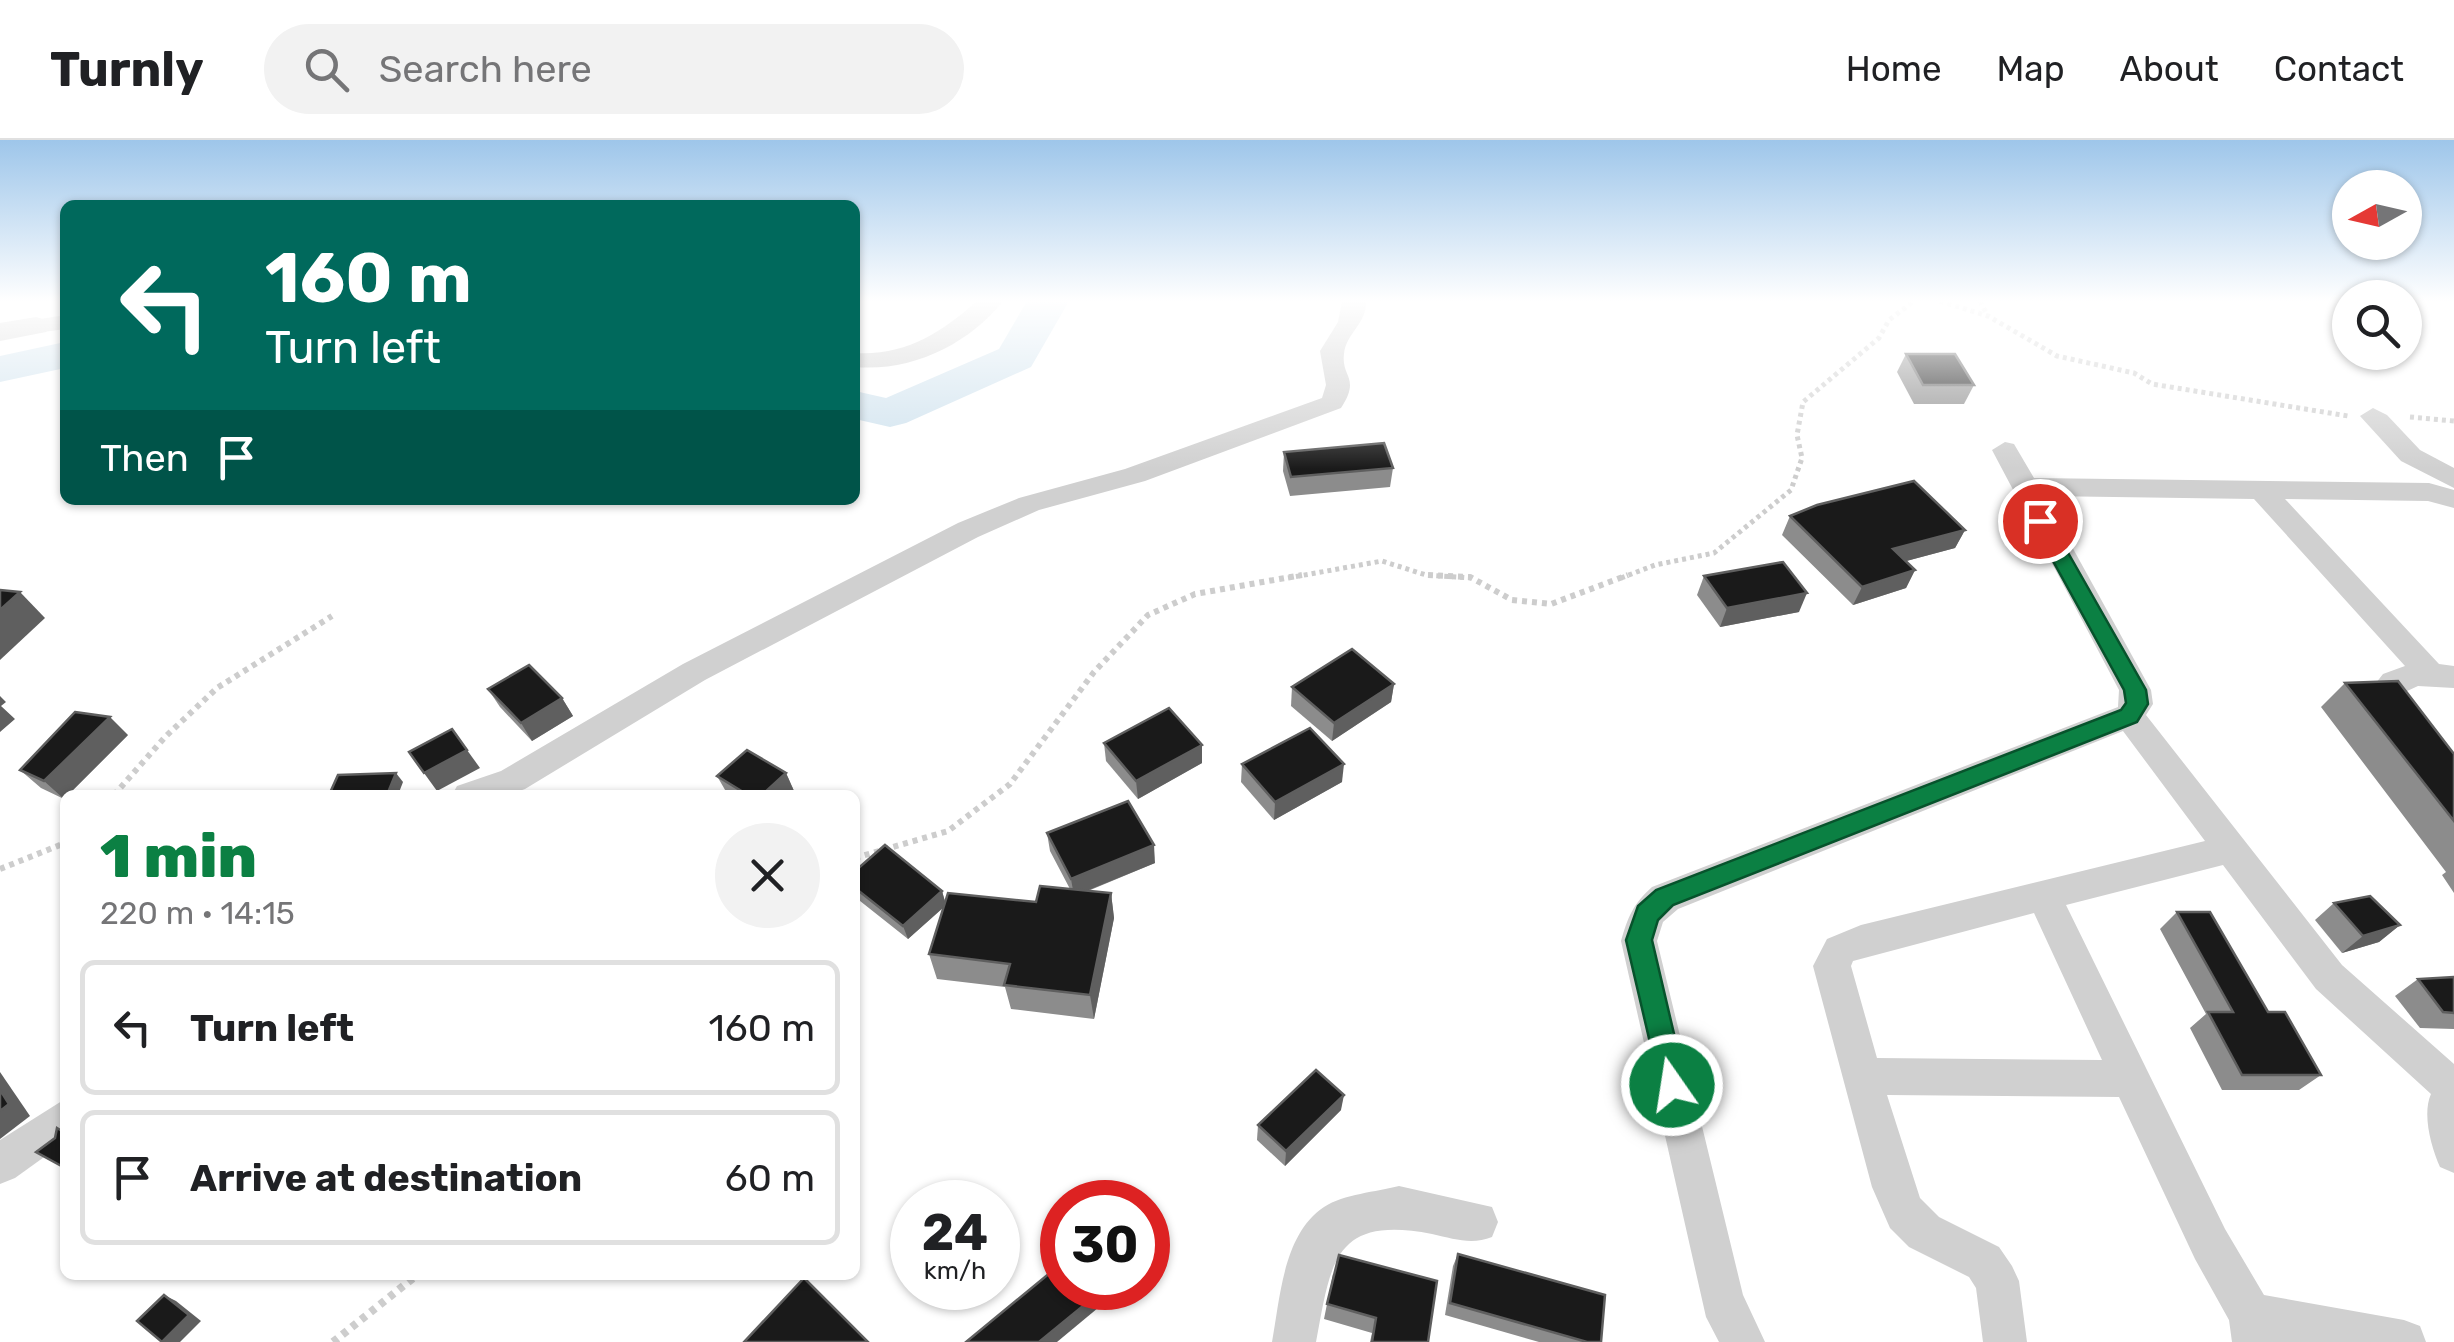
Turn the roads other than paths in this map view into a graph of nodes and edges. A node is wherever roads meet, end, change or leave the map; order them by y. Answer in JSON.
{"nodes":[{"id":1,"x":896,"y":357,"type":"edge"},
{"id":2,"x":1331,"y":357,"type":"edge"},
{"id":3,"x":860,"y":360,"type":"edge"},
{"id":4,"x":2373,"y":416,"type":"road end"},
{"id":5,"x":2004,"y":450,"type":"dead end"},
{"id":6,"x":2454,"y":478,"type":"edge"},
{"id":7,"x":2022,"y":487,"type":"junction"},
{"id":8,"x":2261,"y":490,"type":"junction"},
{"id":9,"x":2454,"y":500,"type":"edge"},
{"id":10,"x":2442,"y":675,"type":"edge"},
{"id":11,"x":2129,"y":716,"type":"junction"},
{"id":12,"x":2454,"y":784,"type":"edge"},
{"id":13,"x":484,"y":790,"type":"edge"},
{"id":14,"x":2230,"y":848,"type":"junction"},
{"id":15,"x":2043,"y":895,"type":"junction"},
{"id":16,"x":1863,"y":1076,"type":"junction"},
{"id":17,"x":2131,"y":1079,"type":"junction"},
{"id":18,"x":2454,"y":1088,"type":"edge"},
{"id":19,"x":2454,"y":1099,"type":"edge"},
{"id":20,"x":60,"y":1122,"type":"edge"},
{"id":21,"x":2454,"y":1153,"type":"edge"},
{"id":22,"x":0,"y":1164,"type":"edge"},
{"id":23,"x":1478,"y":1222,"type":"dead end"},
{"id":24,"x":2252,"y":1329,"type":"edge"},
{"id":25,"x":1294,"y":1342,"type":"edge"},
{"id":26,"x":1743,"y":1342,"type":"edge"},
{"id":27,"x":2005,"y":1342,"type":"edge"},
{"id":28,"x":2404,"y":1342,"type":"edge"}],
"edges":[{"from":1,"to":3,"type":"street"},
{"from":2,"to":13,"type":"street"},
{"from":4,"to":6,"type":"street"},
{"from":5,"to":7,"type":"street"},
{"from":7,"to":8,"type":"street"},
{"from":7,"to":11,"type":"street"},
{"from":8,"to":9,"type":"street"},
{"from":8,"to":10,"type":"street"},
{"from":10,"to":12,"type":"street"},
{"from":11,"to":14,"type":"street"},
{"from":11,"to":26,"type":"street"},
{"from":14,"to":15,"type":"street"},
{"from":14,"to":18,"type":"street"},
{"from":15,"to":16,"type":"street"},
{"from":15,"to":17,"type":"street"},
{"from":16,"to":17,"type":"street"},
{"from":16,"to":27,"type":"street"},
{"from":17,"to":24,"type":"street"},
{"from":19,"to":21,"type":"street"},
{"from":20,"to":22,"type":"street"},
{"from":23,"to":25,"type":"street"},
{"from":24,"to":28,"type":"street"}]}
